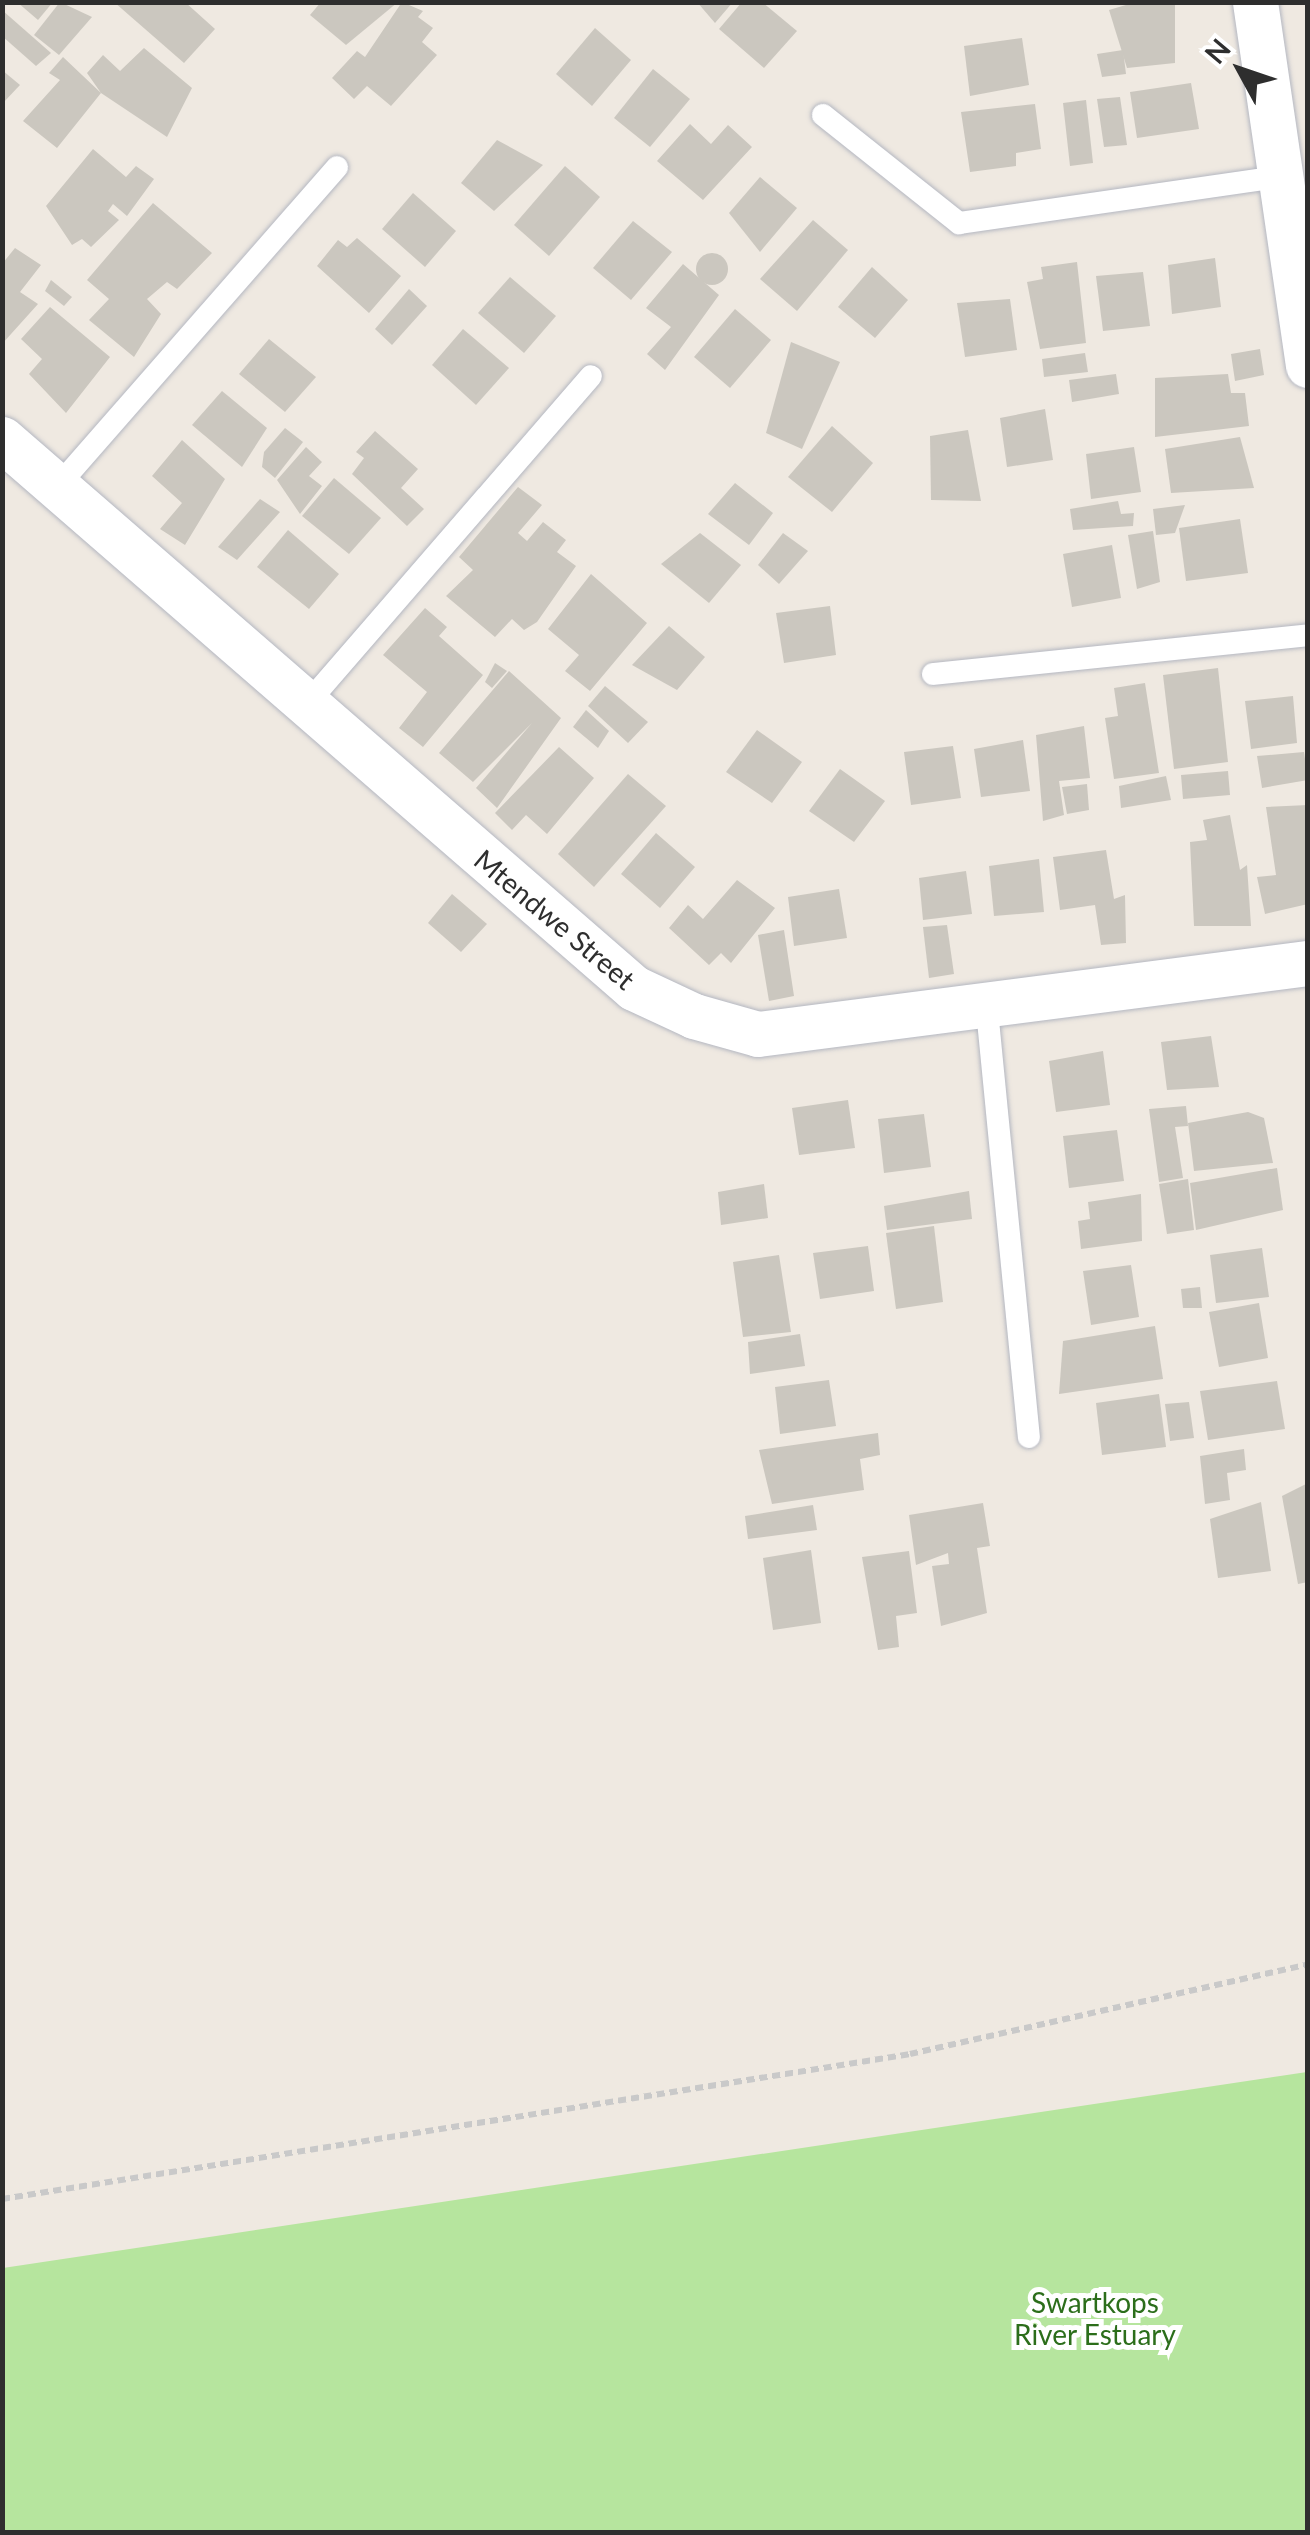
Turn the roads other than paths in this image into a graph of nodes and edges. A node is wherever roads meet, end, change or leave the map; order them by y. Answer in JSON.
{"nodes":[{"id":1,"x":1255,"y":2,"type":"edge"},
{"id":2,"x":823,"y":116,"type":"dead end"},
{"id":3,"x":337,"y":167,"type":"dead end"},
{"id":4,"x":1280,"y":177,"type":"junction"},
{"id":5,"x":1308,"y":365,"type":"edge"},
{"id":6,"x":591,"y":376,"type":"dead end"},
{"id":7,"x":2,"y":439,"type":"edge"},
{"id":8,"x":57,"y":487,"type":"junction"},
{"id":9,"x":1308,"y":635,"type":"edge"},
{"id":10,"x":933,"y":674,"type":"dead end"},
{"id":11,"x":306,"y":705,"type":"junction"},
{"id":12,"x":1308,"y":962,"type":"edge"},
{"id":13,"x":987,"y":1010,"type":"junction"},
{"id":14,"x":1029,"y":1437,"type":"dead end"}],
"edges":[{"from":1,"to":4,"type":"street"},
{"from":2,"to":4,"type":"lane"},
{"from":3,"to":8,"type":"lane"},
{"from":4,"to":5,"type":"street"},
{"from":6,"to":11,"type":"lane"},
{"from":7,"to":8,"type":"street","name":"Mtendwe Street"},
{"from":8,"to":11,"type":"street","name":"Mtendwe Street"},
{"from":9,"to":10,"type":"lane"},
{"from":11,"to":13,"type":"street","name":"Mtendwe Street"},
{"from":12,"to":13,"type":"street","name":"Mtendwe Street"},
{"from":13,"to":14,"type":"lane"}]}
